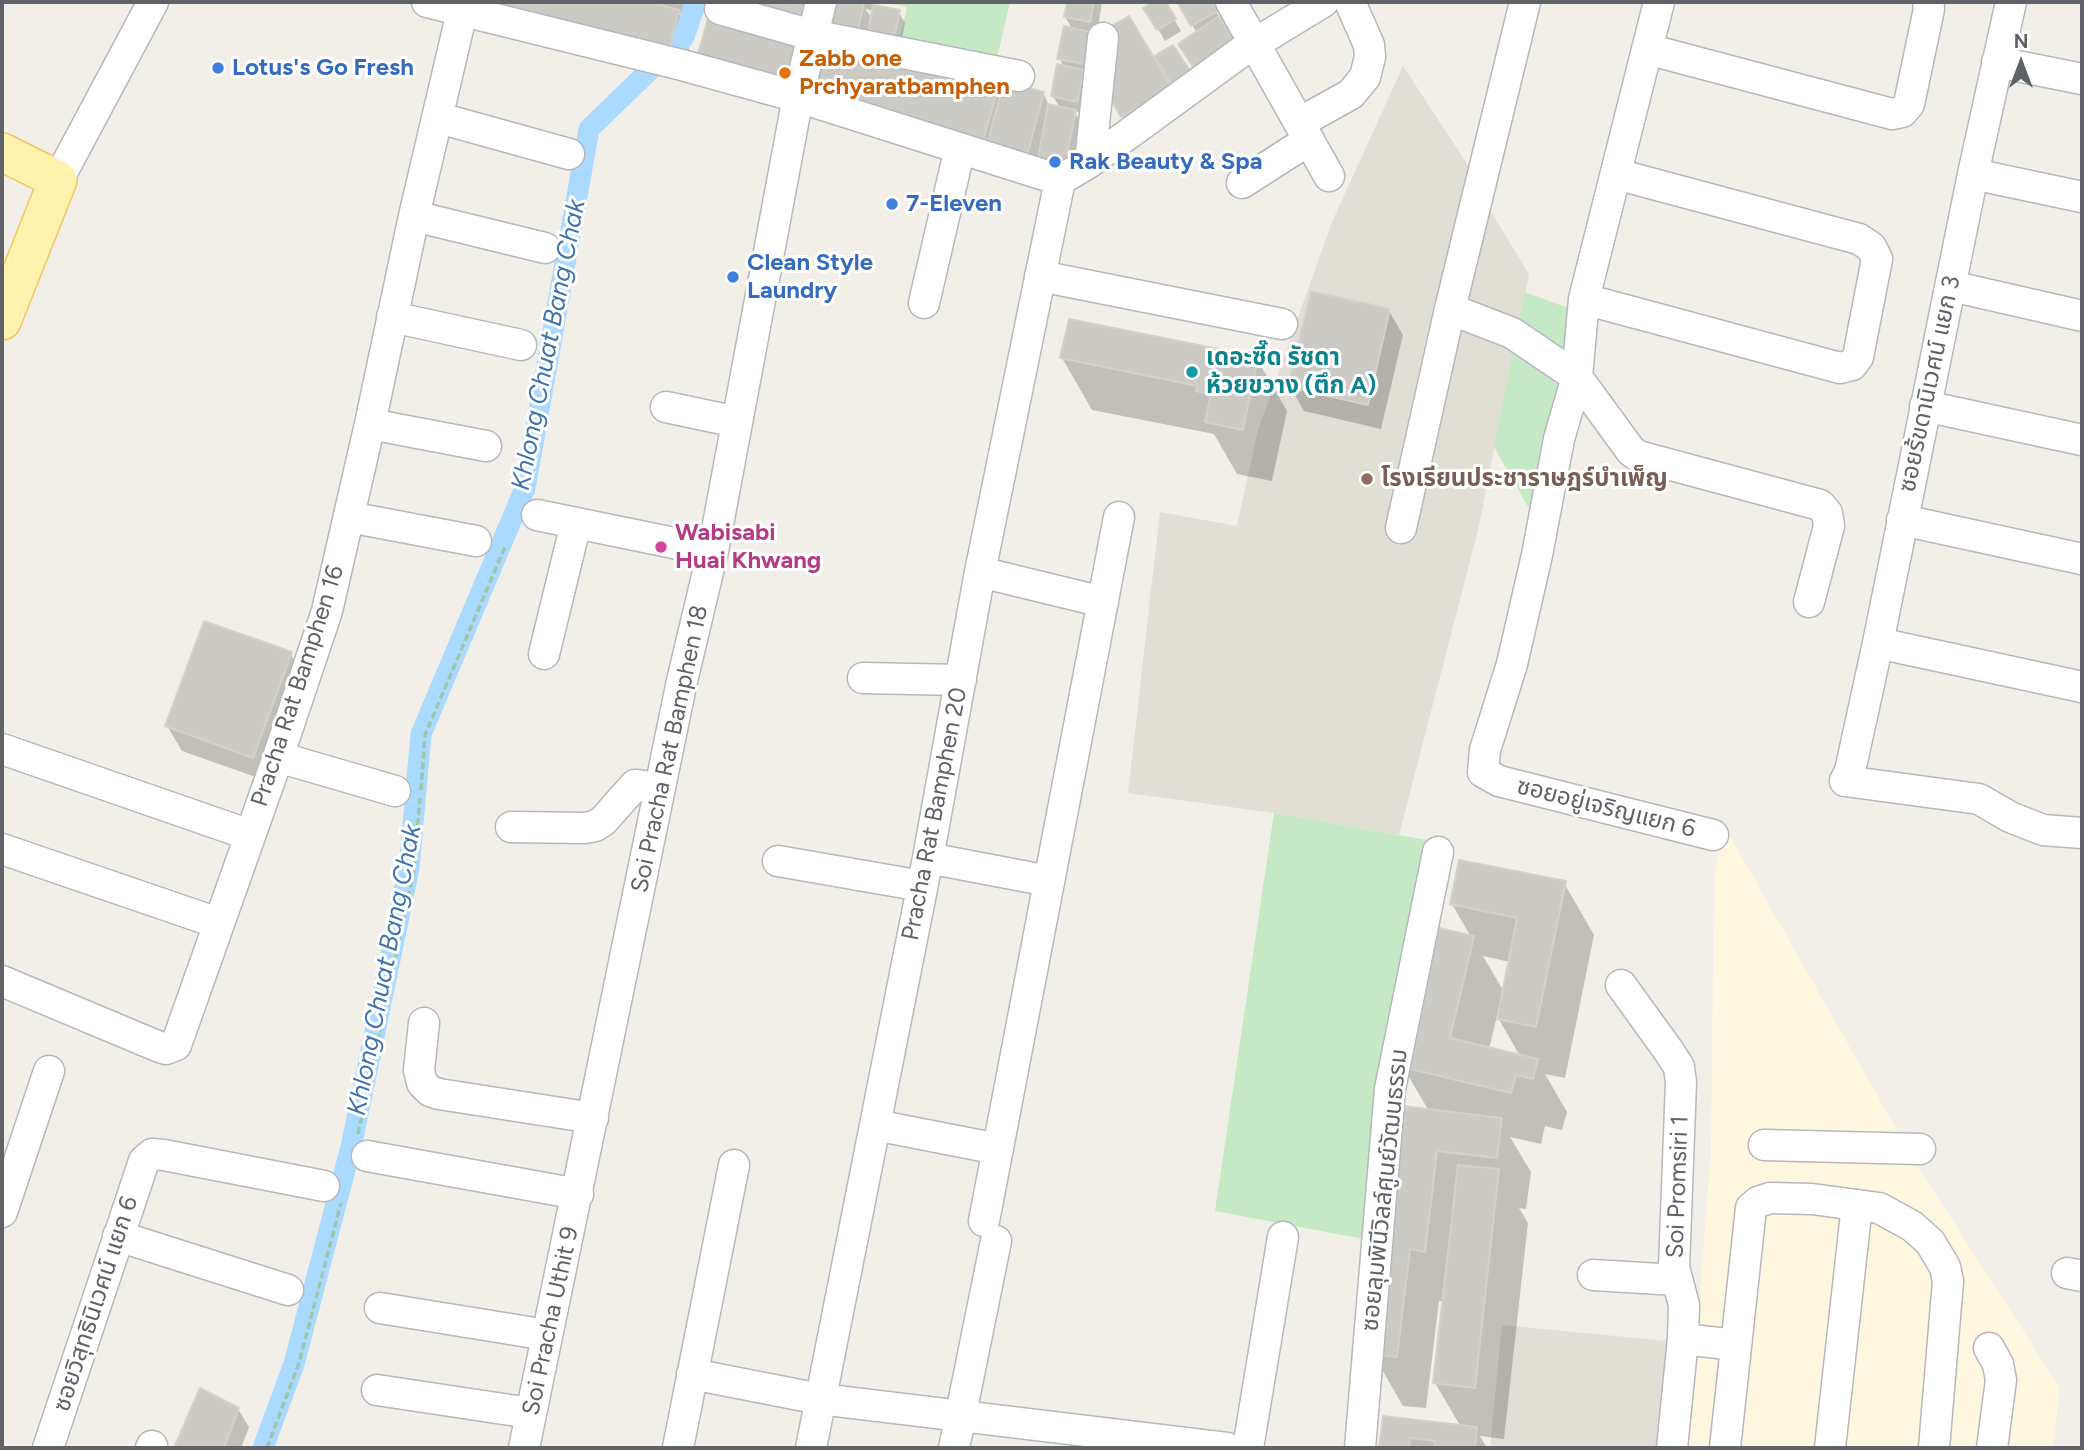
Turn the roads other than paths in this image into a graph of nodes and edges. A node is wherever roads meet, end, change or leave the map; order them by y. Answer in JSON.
{"nodes":[{"id":1,"x":153,"y":2,"type":"edge"},
{"id":2,"x":427,"y":2,"type":"edge"},
{"id":3,"x":821,"y":2,"type":"edge"},
{"id":4,"x":1231,"y":2,"type":"edge"},
{"id":5,"x":1323,"y":2,"type":"edge"},
{"id":6,"x":1350,"y":2,"type":"edge"},
{"id":7,"x":1525,"y":2,"type":"edge"},
{"id":8,"x":1659,"y":2,"type":"edge"},
{"id":9,"x":1928,"y":2,"type":"edge"},
{"id":10,"x":2011,"y":2,"type":"edge"},
{"id":11,"x":465,"y":7,"type":"edge"},
{"id":12,"x":720,"y":9,"type":"dead end"},
{"id":13,"x":812,"y":35,"type":"junction"},
{"id":14,"x":1103,"y":38,"type":"dead end"},
{"id":15,"x":1255,"y":44,"type":"junction"},
{"id":16,"x":1647,"y":49,"type":"junction"},
{"id":17,"x":1997,"y":62,"type":"junction"},
{"id":18,"x":1019,"y":76,"type":"dead end"},
{"id":19,"x":2082,"y":79,"type":"edge"},
{"id":20,"x":798,"y":97,"type":"junction"},
{"id":21,"x":439,"y":118,"type":"junction"},
{"id":22,"x":1307,"y":130,"type":"junction"},
{"id":23,"x":960,"y":148,"type":"junction"},
{"id":24,"x":2,"y":152,"type":"edge"},
{"id":25,"x":569,"y":154,"type":"dead end"},
{"id":26,"x":1090,"y":162,"type":"junction"},
{"id":27,"x":1616,"y":174,"type":"junction"},
{"id":28,"x":1973,"y":174,"type":"junction"},
{"id":29,"x":1329,"y":176,"type":"dead end"},
{"id":30,"x":58,"y":180,"type":"junction"},
{"id":31,"x":1060,"y":180,"type":"junction"},
{"id":32,"x":1242,"y":183,"type":"dead end"},
{"id":33,"x":2082,"y":197,"type":"edge"},
{"id":34,"x":414,"y":216,"type":"junction"},
{"id":35,"x":545,"y":248,"type":"dead end"},
{"id":36,"x":1040,"y":276,"type":"junction"},
{"id":37,"x":1951,"y":286,"type":"junction"},
{"id":38,"x":1584,"y":299,"type":"junction"},
{"id":39,"x":924,"y":303,"type":"dead end"},
{"id":40,"x":1450,"y":309,"type":"junction"},
{"id":41,"x":2082,"y":316,"type":"edge"},
{"id":42,"x":392,"y":317,"type":"junction"},
{"id":43,"x":2,"y":321,"type":"edge"},
{"id":44,"x":1282,"y":324,"type":"dead end"},
{"id":45,"x":521,"y":345,"type":"dead end"},
{"id":46,"x":1577,"y":377,"type":"junction"},
{"id":47,"x":1925,"y":406,"type":"junction"},
{"id":48,"x":666,"y":407,"type":"dead end"},
{"id":49,"x":737,"y":422,"type":"junction"},
{"id":50,"x":370,"y":424,"type":"junction"},
{"id":51,"x":2082,"y":440,"type":"edge"},
{"id":52,"x":486,"y":446,"type":"dead end"},
{"id":53,"x":537,"y":515,"type":"dead end"},
{"id":54,"x":349,"y":517,"type":"junction"},
{"id":55,"x":1119,"y":517,"type":"dead end"},
{"id":56,"x":1902,"y":520,"type":"junction"},
{"id":57,"x":576,"y":523,"type":"junction"},
{"id":58,"x":1401,"y":528,"type":"dead end"},
{"id":59,"x":476,"y":541,"type":"dead end"},
{"id":60,"x":713,"y":551,"type":"junction"},
{"id":61,"x":2082,"y":559,"type":"edge"},
{"id":62,"x":980,"y":572,"type":"junction"},
{"id":63,"x":1103,"y":602,"type":"junction"},
{"id":64,"x":1809,"y":602,"type":"dead end"},
{"id":65,"x":1878,"y":643,"type":"junction"},
{"id":66,"x":544,"y":654,"type":"dead end"},
{"id":67,"x":863,"y":678,"type":"dead end"},
{"id":68,"x":961,"y":680,"type":"junction"},
{"id":69,"x":2082,"y":687,"type":"edge"},
{"id":70,"x":2,"y":749,"type":"edge"},
{"id":71,"x":278,"y":757,"type":"junction"},
{"id":72,"x":660,"y":788,"type":"junction"},
{"id":73,"x":395,"y":791,"type":"dead end"},
{"id":74,"x":510,"y":827,"type":"dead end"},
{"id":75,"x":2082,"y":833,"type":"edge"},
{"id":76,"x":250,"y":835,"type":"junction"},
{"id":77,"x":1713,"y":835,"type":"dead end"},
{"id":78,"x":2,"y":849,"type":"edge"},
{"id":79,"x":1438,"y":852,"type":"dead end"},
{"id":80,"x":778,"y":861,"type":"dead end"},
{"id":81,"x":925,"y":872,"type":"junction"},
{"id":82,"x":1049,"y":881,"type":"junction"},
{"id":83,"x":218,"y":923,"type":"junction"},
{"id":84,"x":2,"y":981,"type":"edge"},
{"id":85,"x":1621,"y":985,"type":"dead end"},
{"id":86,"x":424,"y":1023,"type":"dead end"},
{"id":87,"x":49,"y":1071,"type":"dead end"},
{"id":88,"x":593,"y":1118,"type":"junction"},
{"id":89,"x":875,"y":1125,"type":"junction"},
{"id":90,"x":1764,"y":1145,"type":"dead end"},
{"id":91,"x":363,"y":1146,"type":"road end"},
{"id":92,"x":998,"y":1149,"type":"junction"},
{"id":93,"x":1920,"y":1149,"type":"dead end"},
{"id":94,"x":734,"y":1165,"type":"dead end"},
{"id":95,"x":578,"y":1194,"type":"junction"},
{"id":96,"x":333,"y":1195,"type":"road end"},
{"id":97,"x":1857,"y":1205,"type":"junction"},
{"id":98,"x":2,"y":1212,"type":"edge"},
{"id":99,"x":118,"y":1236,"type":"junction"},
{"id":100,"x":1283,"y":1237,"type":"dead end"},
{"id":101,"x":1593,"y":1275,"type":"dead end"},
{"id":102,"x":1677,"y":1280,"type":"junction"},
{"id":103,"x":288,"y":1290,"type":"dead end"},
{"id":104,"x":380,"y":1308,"type":"dead end"},
{"id":105,"x":547,"y":1335,"type":"junction"},
{"id":106,"x":1683,"y":1339,"type":"junction"},
{"id":107,"x":1737,"y":1345,"type":"junction"},
{"id":108,"x":1989,"y":1348,"type":"dead end"},
{"id":109,"x":692,"y":1374,"type":"junction"},
{"id":110,"x":377,"y":1390,"type":"dead end"},
{"id":111,"x":820,"y":1399,"type":"junction"},
{"id":112,"x":530,"y":1413,"type":"junction"},
{"id":113,"x":961,"y":1417,"type":"junction"},
{"id":114,"x":48,"y":1448,"type":"edge"},
{"id":115,"x":524,"y":1448,"type":"edge"},
{"id":116,"x":678,"y":1448,"type":"edge"},
{"id":117,"x":811,"y":1448,"type":"edge"},
{"id":118,"x":954,"y":1448,"type":"edge"},
{"id":119,"x":1227,"y":1448,"type":"edge"},
{"id":120,"x":1248,"y":1448,"type":"edge"},
{"id":121,"x":1360,"y":1448,"type":"edge"},
{"id":122,"x":1672,"y":1448,"type":"edge"},
{"id":123,"x":1726,"y":1448,"type":"edge"},
{"id":124,"x":1830,"y":1448,"type":"edge"},
{"id":125,"x":1934,"y":1448,"type":"edge"},
{"id":126,"x":1992,"y":1448,"type":"edge"}],
"edges":[{"from":1,"to":30,"type":"street"},
{"from":2,"to":11,"type":"street"},
{"from":3,"to":13,"type":"street","name":"Soi Pracha Rat Bamphen 18"},
{"from":4,"to":15,"type":"street"},
{"from":5,"to":15,"type":"street"},
{"from":6,"to":22,"type":"street"},
{"from":7,"to":40,"type":"street"},
{"from":8,"to":16,"type":"street"},
{"from":9,"to":16,"type":"street"},
{"from":10,"to":17,"type":"street","name":"ซอยร้ขดานิเวศน์ แยก 3"},
{"from":11,"to":20,"type":"street"},
{"from":11,"to":21,"type":"street","name":"Pracha Rat Bamphen 16"},
{"from":12,"to":13,"type":"street"},
{"from":13,"to":18,"type":"street"},
{"from":13,"to":20,"type":"street","name":"Soi Pracha Rat Bamphen 18"},
{"from":14,"to":26,"type":"street"},
{"from":15,"to":22,"type":"street"},
{"from":15,"to":26,"type":"street"},
{"from":16,"to":27,"type":"street"},
{"from":17,"to":19,"type":"street"},
{"from":17,"to":28,"type":"street","name":"ซอยร้ขดานิเวศน์ แยก 3"},
{"from":20,"to":23,"type":"street"},
{"from":20,"to":49,"type":"street","name":"Soi Pracha Rat Bamphen 18"},
{"from":21,"to":25,"type":"street"},
{"from":21,"to":34,"type":"street","name":"Pracha Rat Bamphen 16"},
{"from":22,"to":29,"type":"street"},
{"from":22,"to":32,"type":"street"},
{"from":23,"to":31,"type":"street"},
{"from":23,"to":39,"type":"street"},
{"from":24,"to":30,"type":"main road"},
{"from":26,"to":31,"type":"street"},
{"from":27,"to":38,"type":"street"},
{"from":27,"to":38,"type":"street"},
{"from":28,"to":33,"type":"street"},
{"from":28,"to":37,"type":"street","name":"ซอยร้ขดานิเวศน์ แยก 3"},
{"from":30,"to":43,"type":"main road"},
{"from":31,"to":36,"type":"street","name":"Pracha Rat Bamphen 20"},
{"from":34,"to":35,"type":"street"},
{"from":34,"to":42,"type":"street","name":"Pracha Rat Bamphen 16"},
{"from":36,"to":44,"type":"street"},
{"from":36,"to":62,"type":"street","name":"Pracha Rat Bamphen 20"},
{"from":37,"to":41,"type":"street"},
{"from":37,"to":47,"type":"street","name":"ซอยร้ขดานิเวศน์ แยก 3"},
{"from":38,"to":46,"type":"street"},
{"from":40,"to":46,"type":"street"},
{"from":40,"to":58,"type":"street"},
{"from":42,"to":45,"type":"street"},
{"from":42,"to":50,"type":"street","name":"Pracha Rat Bamphen 16"},
{"from":46,"to":64,"type":"street"},
{"from":46,"to":77,"type":"street","name":"ซอยอยู่เจริญแยก 6"},
{"from":47,"to":51,"type":"street"},
{"from":47,"to":56,"type":"street","name":"ซอยร้ขดานิเวศน์ แยก 3"},
{"from":48,"to":49,"type":"street"},
{"from":49,"to":60,"type":"street","name":"Soi Pracha Rat Bamphen 18"},
{"from":50,"to":52,"type":"street"},
{"from":50,"to":54,"type":"street","name":"Pracha Rat Bamphen 16"},
{"from":53,"to":57,"type":"street"},
{"from":54,"to":59,"type":"street"},
{"from":54,"to":71,"type":"street","name":"Pracha Rat Bamphen 16"},
{"from":55,"to":63,"type":"street"},
{"from":56,"to":61,"type":"street"},
{"from":56,"to":65,"type":"street","name":"ซอยร้ขดานิเวศน์ แยก 3"},
{"from":57,"to":60,"type":"street"},
{"from":57,"to":66,"type":"street"},
{"from":60,"to":72,"type":"street","name":"Soi Pracha Rat Bamphen 18"},
{"from":62,"to":63,"type":"street"},
{"from":62,"to":68,"type":"street","name":"Pracha Rat Bamphen 20"},
{"from":63,"to":82,"type":"street"},
{"from":65,"to":69,"type":"street"},
{"from":65,"to":75,"type":"street","name":"ซอยร้ขดานิเวศน์ แยก 3"},
{"from":67,"to":68,"type":"street"},
{"from":68,"to":81,"type":"street","name":"Pracha Rat Bamphen 20"},
{"from":70,"to":76,"type":"street"},
{"from":71,"to":73,"type":"street"},
{"from":71,"to":76,"type":"street","name":"Pracha Rat Bamphen 16"},
{"from":72,"to":74,"type":"street"},
{"from":72,"to":88,"type":"street","name":"Soi Pracha Rat Bamphen 18"},
{"from":76,"to":83,"type":"street","name":"Pracha Rat Bamphen 16"},
{"from":78,"to":83,"type":"street"},
{"from":79,"to":121,"type":"street","name":"ซอยลุมพินีวิลล์ศูนย์วัฒนธรรม"},
{"from":80,"to":81,"type":"street"},
{"from":81,"to":82,"type":"street"},
{"from":81,"to":89,"type":"street","name":"Pracha Rat Bamphen 20"},
{"from":82,"to":92,"type":"street"},
{"from":83,"to":84,"type":"street","name":"Pracha Rat Bamphen 16"},
{"from":85,"to":102,"type":"street","name":"Soi Promsiri 1"},
{"from":86,"to":88,"type":"street"},
{"from":87,"to":98,"type":"street"},
{"from":88,"to":95,"type":"street","name":"Soi Pracha Rat Bamphen 18"},
{"from":89,"to":92,"type":"street"},
{"from":89,"to":111,"type":"street","name":"Pracha Rat Bamphen 20"},
{"from":90,"to":93,"type":"street"},
{"from":91,"to":95,"type":"street"},
{"from":92,"to":113,"type":"street"},
{"from":94,"to":109,"type":"street"},
{"from":95,"to":105,"type":"street","name":"Soi Pracha Uthit 9"},
{"from":96,"to":99,"type":"street","name":"ซอยวิสุทธินิเวศน์ แยก 6"},
{"from":97,"to":107,"type":"street"},
{"from":97,"to":124,"type":"street"},
{"from":97,"to":125,"type":"street"},
{"from":99,"to":103,"type":"street"},
{"from":99,"to":114,"type":"street","name":"ซอยวิสุทธินิเวศน์ แยก 6"},
{"from":100,"to":120,"type":"street"},
{"from":101,"to":102,"type":"street"},
{"from":102,"to":106,"type":"street","name":"Soi Promsiri 1"},
{"from":104,"to":105,"type":"street"},
{"from":105,"to":112,"type":"street","name":"Soi Pracha Uthit 9"},
{"from":106,"to":107,"type":"street"},
{"from":106,"to":122,"type":"street","name":"Soi Promsiri 1"},
{"from":107,"to":123,"type":"street"},
{"from":108,"to":126,"type":"street"},
{"from":109,"to":111,"type":"street"},
{"from":109,"to":116,"type":"street"},
{"from":110,"to":112,"type":"street"},
{"from":111,"to":113,"type":"street"},
{"from":111,"to":117,"type":"street","name":"Pracha Rat Bamphen 20"},
{"from":112,"to":115,"type":"street","name":"Soi Pracha Uthit 9"},
{"from":113,"to":118,"type":"street"},
{"from":113,"to":119,"type":"street"}]}
